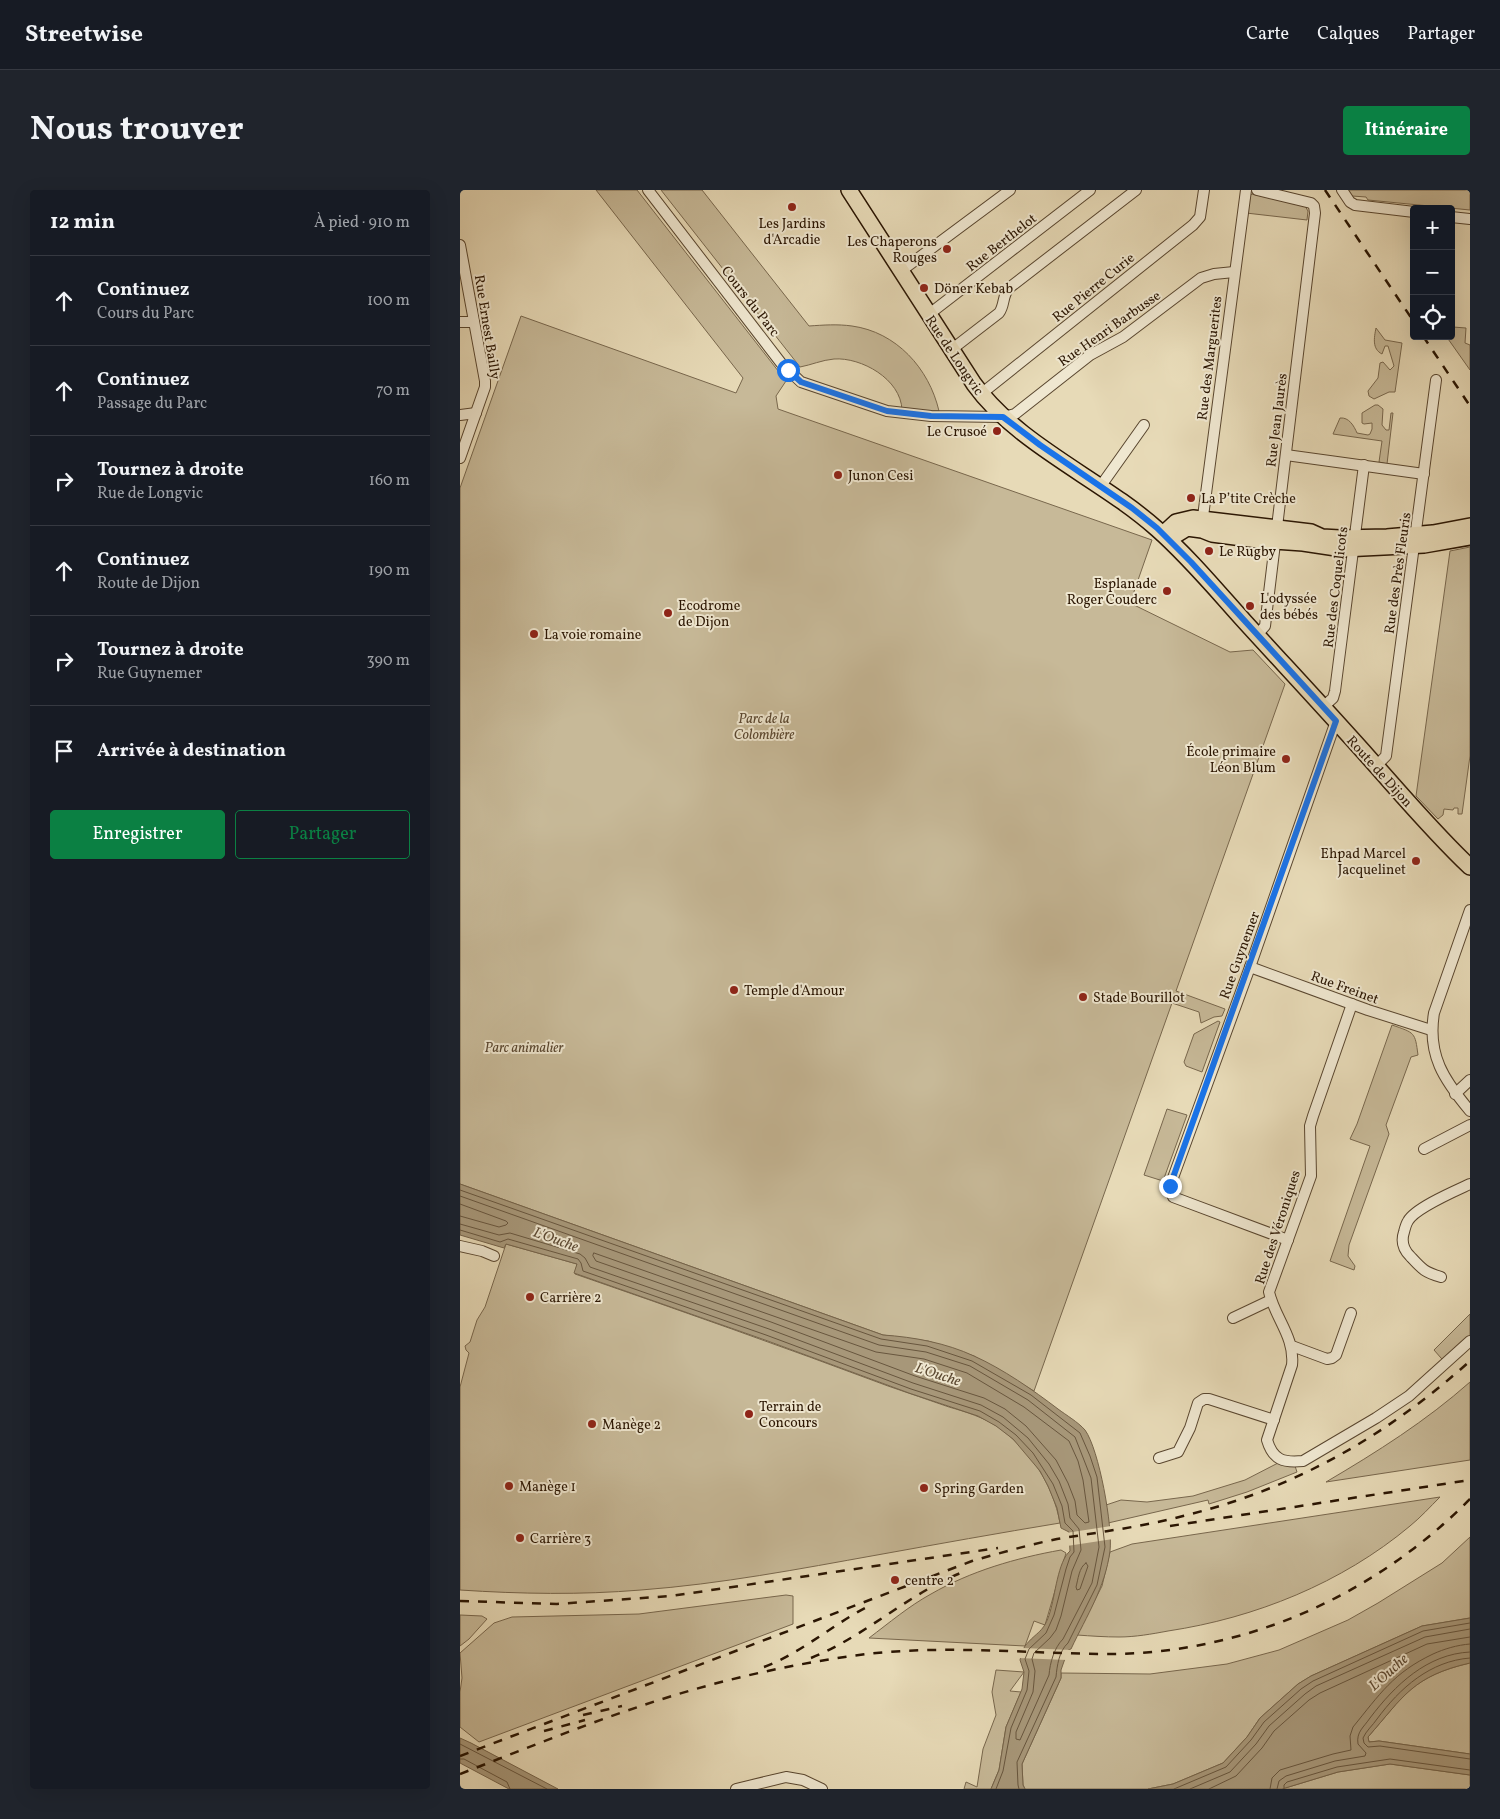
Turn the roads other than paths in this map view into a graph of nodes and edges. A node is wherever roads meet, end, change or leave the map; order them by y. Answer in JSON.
{"nodes":[{"id":1,"x":648,"y":190,"type":"edge"},
{"id":2,"x":849,"y":190,"type":"edge"},
{"id":3,"x":1010,"y":190,"type":"edge"},
{"id":4,"x":1090,"y":190,"type":"edge"},
{"id":5,"x":1136,"y":190,"type":"edge"},
{"id":6,"x":1204,"y":190,"type":"edge"},
{"id":7,"x":1246,"y":190,"type":"edge"},
{"id":8,"x":1257,"y":190,"type":"edge"},
{"id":9,"x":1342,"y":190,"type":"edge"},
{"id":10,"x":1410,"y":212,"type":"edge"},
{"id":11,"x":1455,"y":217,"type":"edge"},
{"id":12,"x":1470,"y":219,"type":"edge"},
{"id":13,"x":460,"y":245,"type":"edge"},
{"id":14,"x":901,"y":270,"type":"junction"},
{"id":15,"x":1234,"y":272,"type":"junction"},
{"id":16,"x":928,"y":315,"type":"junction"},
{"id":17,"x":460,"y":322,"type":"edge"},
{"id":18,"x":474,"y":322,"type":"junction"},
{"id":19,"x":951,"y":350,"type":"junction"},
{"id":20,"x":1436,"y":380,"type":"dead end"},
{"id":21,"x":981,"y":394,"type":"junction"},
{"id":22,"x":476,"y":413,"type":"junction"},
{"id":23,"x":460,"y":415,"type":"edge"},
{"id":24,"x":1003,"y":417,"type":"junction"},
{"id":25,"x":1144,"y":425,"type":"dead end"},
{"id":26,"x":1286,"y":455,"type":"junction"},
{"id":27,"x":460,"y":458,"type":"edge"},
{"id":28,"x":1364,"y":466,"type":"junction"},
{"id":29,"x":1424,"y":474,"type":"junction"},
{"id":30,"x":1100,"y":487,"type":"junction"},
{"id":31,"x":1202,"y":525,"type":"junction"},
{"id":32,"x":1470,"y":526,"type":"edge"},
{"id":33,"x":1276,"y":535,"type":"junction"},
{"id":34,"x":1166,"y":537,"type":"junction"},
{"id":35,"x":1470,"y":537,"type":"edge"},
{"id":36,"x":1415,"y":540,"type":"junction"},
{"id":37,"x":1354,"y":543,"type":"junction"},
{"id":38,"x":1257,"y":635,"type":"junction"},
{"id":39,"x":1323,"y":707,"type":"junction"},
{"id":40,"x":1336,"y":721,"type":"junction"},
{"id":41,"x":1376,"y":766,"type":"junction"},
{"id":42,"x":1470,"y":868,"type":"edge"},
{"id":43,"x":1470,"y":910,"type":"edge"},
{"id":44,"x":1250,"y":966,"type":"junction"},
{"id":45,"x":1352,"y":1004,"type":"junction"},
{"id":46,"x":1431,"y":1030,"type":"junction"},
{"id":47,"x":1470,"y":1080,"type":"edge"},
{"id":48,"x":1455,"y":1094,"type":"junction"},
{"id":49,"x":1470,"y":1111,"type":"edge"},
{"id":50,"x":1470,"y":1125,"type":"edge"},
{"id":51,"x":1424,"y":1149,"type":"dead end"},
{"id":52,"x":1470,"y":1184,"type":"edge"},
{"id":53,"x":1288,"y":1240,"type":"junction"},
{"id":54,"x":460,"y":1246,"type":"edge"},
{"id":55,"x":494,"y":1256,"type":"dead end"},
{"id":56,"x":1441,"y":1277,"type":"dead end"},
{"id":57,"x":1271,"y":1300,"type":"junction"},
{"id":58,"x":1351,"y":1312,"type":"dead end"},
{"id":59,"x":1233,"y":1318,"type":"dead end"},
{"id":60,"x":1470,"y":1341,"type":"edge"},
{"id":61,"x":1292,"y":1346,"type":"junction"},
{"id":62,"x":1274,"y":1420,"type":"junction"},
{"id":63,"x":1158,"y":1458,"type":"dead end"},
{"id":64,"x":736,"y":1789,"type":"edge"},
{"id":65,"x":822,"y":1789,"type":"edge"}],
"edges":[{"from":1,"to":24,"type":"street","name":"Cours du Parc"},
{"from":2,"to":14,"type":"main road","name":"Rue de Longvic"},
{"from":3,"to":14,"type":"street"},
{"from":4,"to":16,"type":"street","name":"Rue Berthelot"},
{"from":5,"to":19,"type":"street"},
{"from":6,"to":21,"type":"street","name":"Rue Pierre Curie"},
{"from":7,"to":15,"type":"street","name":"Rue des Marguerites"},
{"from":8,"to":26,"type":"street","name":"Rue Jean Jaurès"},
{"from":9,"to":10,"type":"street"},
{"from":11,"to":12,"type":"street"},
{"from":13,"to":18,"type":"street","name":"Rue Ernest Bailly"},
{"from":14,"to":16,"type":"main road","name":"Rue de Longvic"},
{"from":15,"to":24,"type":"street","name":"Rue Henri Barbusse"},
{"from":15,"to":31,"type":"street","name":"Rue des Marguerites"},
{"from":16,"to":19,"type":"main road","name":"Rue de Longvic"},
{"from":17,"to":18,"type":"street"},
{"from":18,"to":22,"type":"street","name":"Rue Ernest Bailly"},
{"from":19,"to":21,"type":"main road","name":"Rue de Longvic"},
{"from":20,"to":29,"type":"street","name":"Rue des Près Fleuris"},
{"from":21,"to":24,"type":"main road","name":"Rue de Longvic"},
{"from":22,"to":23,"type":"street"},
{"from":22,"to":27,"type":"street","name":"Rue Ernest Bailly"},
{"from":24,"to":30,"type":"main road","name":"Rue de Longvic"},
{"from":25,"to":30,"type":"street"},
{"from":26,"to":28,"type":"street"},
{"from":26,"to":33,"type":"street","name":"Rue Jean Jaurès"},
{"from":28,"to":29,"type":"street"},
{"from":28,"to":37,"type":"street","name":"Rue des Coquelicots"},
{"from":29,"to":36,"type":"street","name":"Rue des Près Fleuris"},
{"from":30,"to":34,"type":"main road","name":"Rue de Longvic"},
{"from":31,"to":33,"type":"main road"},
{"from":31,"to":34,"type":"main road"},
{"from":32,"to":36,"type":"main road"},
{"from":33,"to":37,"type":"main road"},
{"from":33,"to":38,"type":"street","name":"Rue Jean Jaurès"},
{"from":34,"to":38,"type":"main road","name":"Route de Dijon"},
{"from":35,"to":36,"type":"main road"},
{"from":36,"to":37,"type":"main road"},
{"from":36,"to":41,"type":"street","name":"Rue des Près Fleuris"},
{"from":37,"to":39,"type":"street","name":"Rue des Coquelicots"},
{"from":38,"to":39,"type":"main road","name":"Route de Dijon"},
{"from":39,"to":40,"type":"main road","name":"Route de Dijon"},
{"from":40,"to":41,"type":"main road","name":"Route de Dijon"},
{"from":40,"to":44,"type":"street","name":"Rue Guynemer"},
{"from":41,"to":42,"type":"main road","name":"Route de Dijon"},
{"from":43,"to":46,"type":"street"},
{"from":44,"to":45,"type":"street","name":"Rue Freinet"},
{"from":44,"to":53,"type":"street","name":"Rue Guynemer"},
{"from":45,"to":46,"type":"street","name":"Rue Freinet"},
{"from":45,"to":53,"type":"street","name":"Rue des Véroniques"},
{"from":46,"to":48,"type":"street"},
{"from":47,"to":48,"type":"street"},
{"from":48,"to":49,"type":"street"},
{"from":50,"to":51,"type":"street"},
{"from":52,"to":56,"type":"street"},
{"from":53,"to":57,"type":"street","name":"Rue des Véroniques"},
{"from":54,"to":55,"type":"street"},
{"from":57,"to":59,"type":"street"},
{"from":57,"to":61,"type":"street","name":"Rue des Véroniques"},
{"from":58,"to":61,"type":"street"},
{"from":60,"to":62,"type":"street","name":"Rue des Véroniques"},
{"from":61,"to":62,"type":"street","name":"Rue des Véroniques"},
{"from":62,"to":63,"type":"street"},
{"from":64,"to":65,"type":"street"}]}
